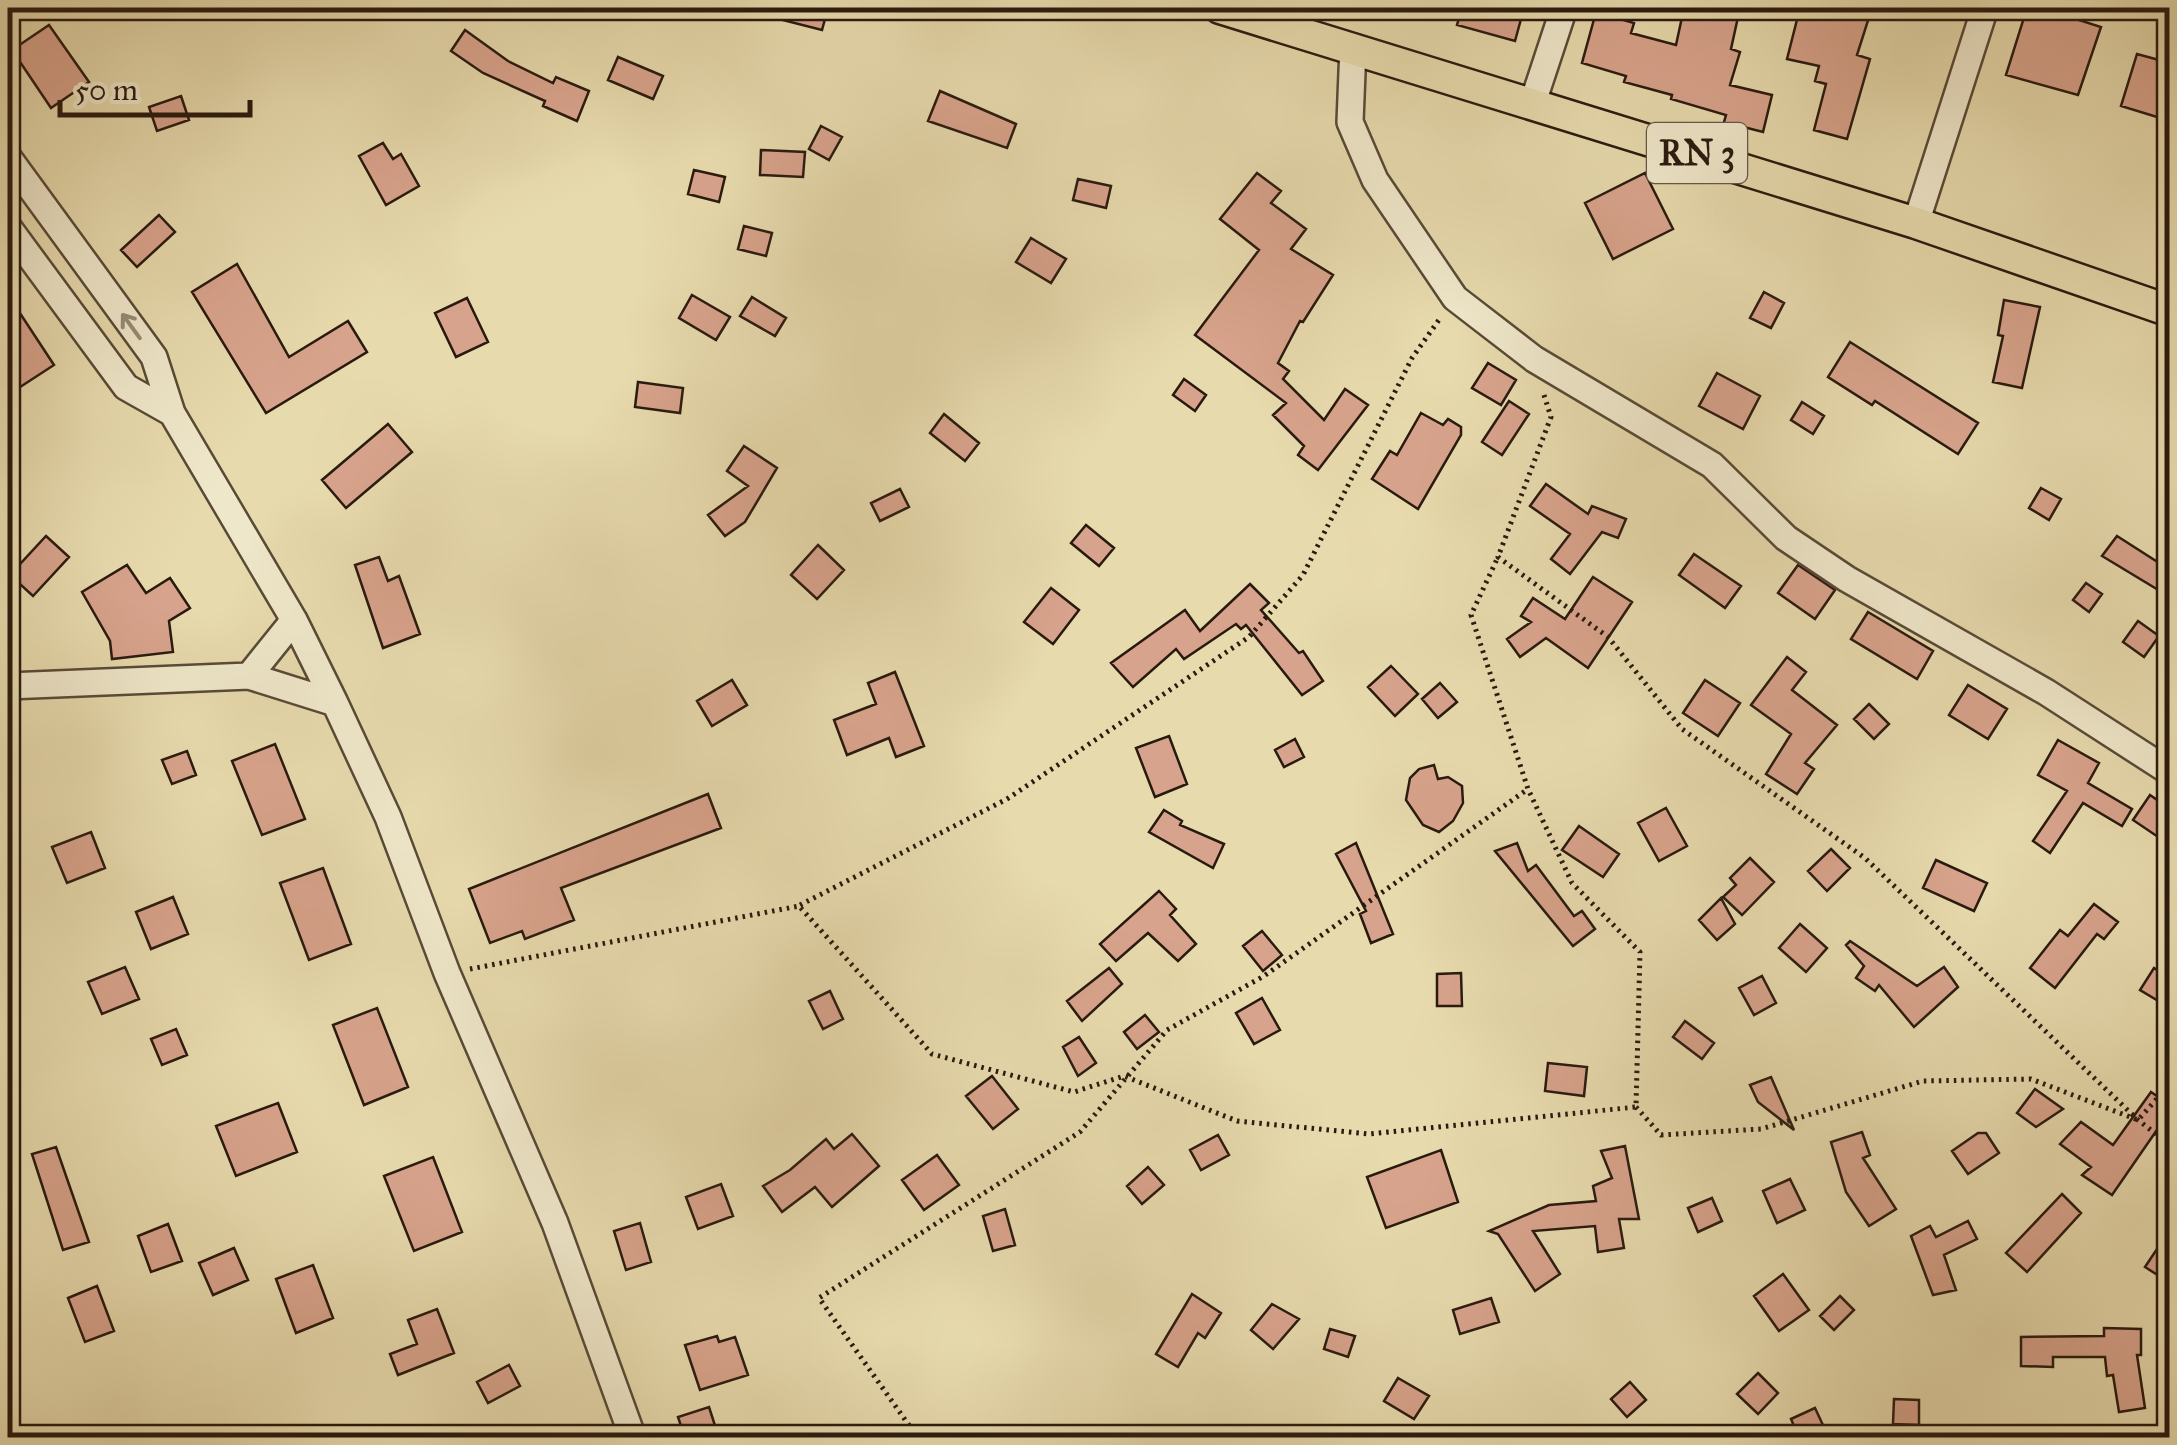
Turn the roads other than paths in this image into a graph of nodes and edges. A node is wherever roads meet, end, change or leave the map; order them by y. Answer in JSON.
{"nodes":[{"id":1,"x":1220,"y":8,"type":"edge"},
{"id":2,"x":1564,"y":8,"type":"edge"},
{"id":3,"x":1985,"y":8,"type":"edge"},
{"id":4,"x":1353,"y":47,"type":"junction"},
{"id":5,"x":1533,"y":102,"type":"junction"},
{"id":6,"x":8,"y":157,"type":"edge"},
{"id":7,"x":1916,"y":223,"type":"junction"},
{"id":8,"x":8,"y":227,"type":"edge"},
{"id":9,"x":2170,"y":310,"type":"edge"},
{"id":10,"x":172,"y":414,"type":"junction"},
{"id":11,"x":294,"y":620,"type":"junction"},
{"id":12,"x":249,"y":676,"type":"junction"},
{"id":13,"x":8,"y":686,"type":"edge"},
{"id":14,"x":335,"y":703,"type":"junction"},
{"id":15,"x":2170,"y":772,"type":"edge"},
{"id":16,"x":633,"y":1438,"type":"edge"}],
"edges":[{"from":1,"to":4,"type":"main road","number":"RN 3"},
{"from":2,"to":5,"type":"street"},
{"from":3,"to":7,"type":"street"},
{"from":4,"to":5,"type":"main road","number":"RN 3"},
{"from":4,"to":15,"type":"street"},
{"from":5,"to":7,"type":"main road","number":"RN 3"},
{"from":10,"to":6,"type":"street","one_way":true},
{"from":7,"to":9,"type":"main road","number":"RN 3"},
{"from":8,"to":10,"type":"street"},
{"from":10,"to":11,"type":"street"},
{"from":11,"to":12,"type":"street"},
{"from":11,"to":14,"type":"street"},
{"from":12,"to":13,"type":"street"},
{"from":12,"to":14,"type":"street"},
{"from":14,"to":16,"type":"street"}]}
